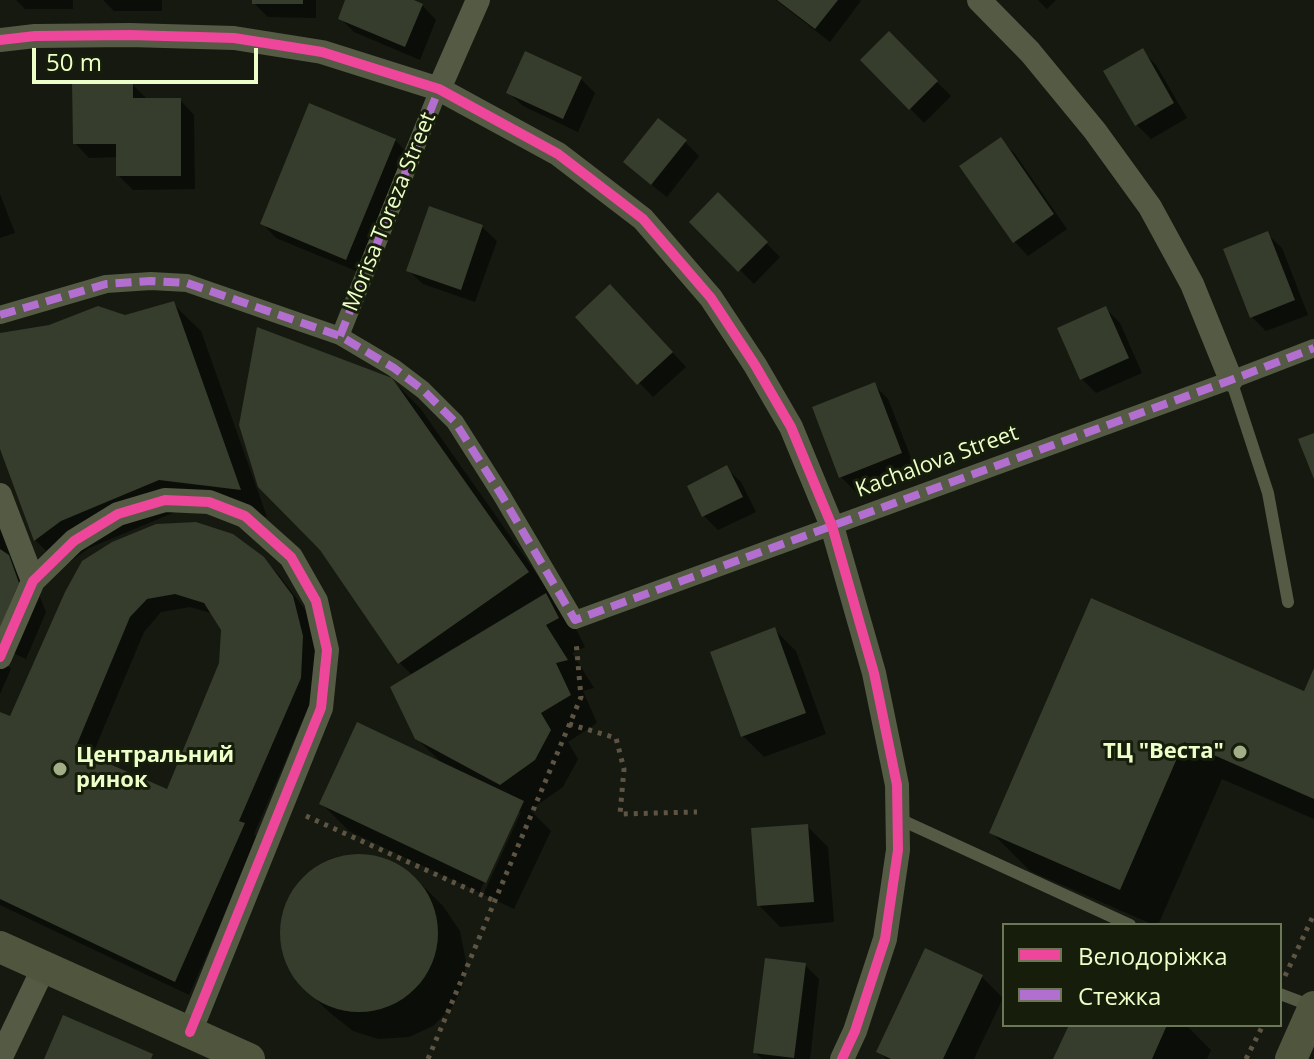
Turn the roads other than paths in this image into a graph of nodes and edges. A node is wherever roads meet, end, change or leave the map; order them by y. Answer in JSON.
{"nodes":[{"id":1,"x":478,"y":0,"type":"edge"},
{"id":2,"x":979,"y":0,"type":"edge"},
{"id":3,"x":0,"y":40,"type":"edge"},
{"id":4,"x":439,"y":89,"type":"junction"},
{"id":5,"x":0,"y":315,"type":"edge"},
{"id":6,"x":340,"y":336,"type":"junction"},
{"id":7,"x":1314,"y":348,"type":"edge"},
{"id":8,"x":1231,"y":380,"type":"junction"},
{"id":9,"x":0,"y":495,"type":"edge"},
{"id":10,"x":832,"y":526,"type":"junction"},
{"id":11,"x":33,"y":581,"type":"junction"},
{"id":12,"x":1288,"y":602,"type":"dead end"},
{"id":13,"x":0,"y":657,"type":"edge"},
{"id":14,"x":897,"y":818,"type":"junction"},
{"id":15,"x":1126,"y":923,"type":"edge"},
{"id":16,"x":0,"y":947,"type":"edge"},
{"id":17,"x":44,"y":967,"type":"junction"},
{"id":18,"x":1282,"y":992,"type":"edge"},
{"id":19,"x":1314,"y":1007,"type":"edge"},
{"id":20,"x":190,"y":1032,"type":"junction"},
{"id":21,"x":0,"y":1059,"type":"edge"},
{"id":22,"x":249,"y":1059,"type":"edge"},
{"id":23,"x":842,"y":1059,"type":"edge"},
{"id":24,"x":1291,"y":1059,"type":"edge"}],
"edges":[{"from":1,"to":4,"type":"street","name":"Morisa Toreza Street"},
{"from":2,"to":8,"type":"street"},
{"from":3,"to":4,"type":"street"},
{"from":4,"to":6,"type":"street","name":"Morisa Toreza Street"},
{"from":4,"to":10,"type":"street"},
{"from":5,"to":6,"type":"street"},
{"from":6,"to":10,"type":"street","name":"Kachalova Street"},
{"from":7,"to":8,"type":"street","name":"Kachalova Street"},
{"from":8,"to":10,"type":"street","name":"Kachalova Street"},
{"from":8,"to":12,"type":"lane"},
{"from":9,"to":11,"type":"street"},
{"from":10,"to":14,"type":"street"},
{"from":11,"to":13,"type":"street"},
{"from":11,"to":20,"type":"street"},
{"from":14,"to":15,"type":"lane"},
{"from":14,"to":23,"type":"street"},
{"from":16,"to":17,"type":"main road"},
{"from":17,"to":20,"type":"main road"},
{"from":17,"to":21,"type":"street"},
{"from":18,"to":19,"type":"lane"},
{"from":19,"to":24,"type":"main road"},
{"from":20,"to":22,"type":"main road"}]}
